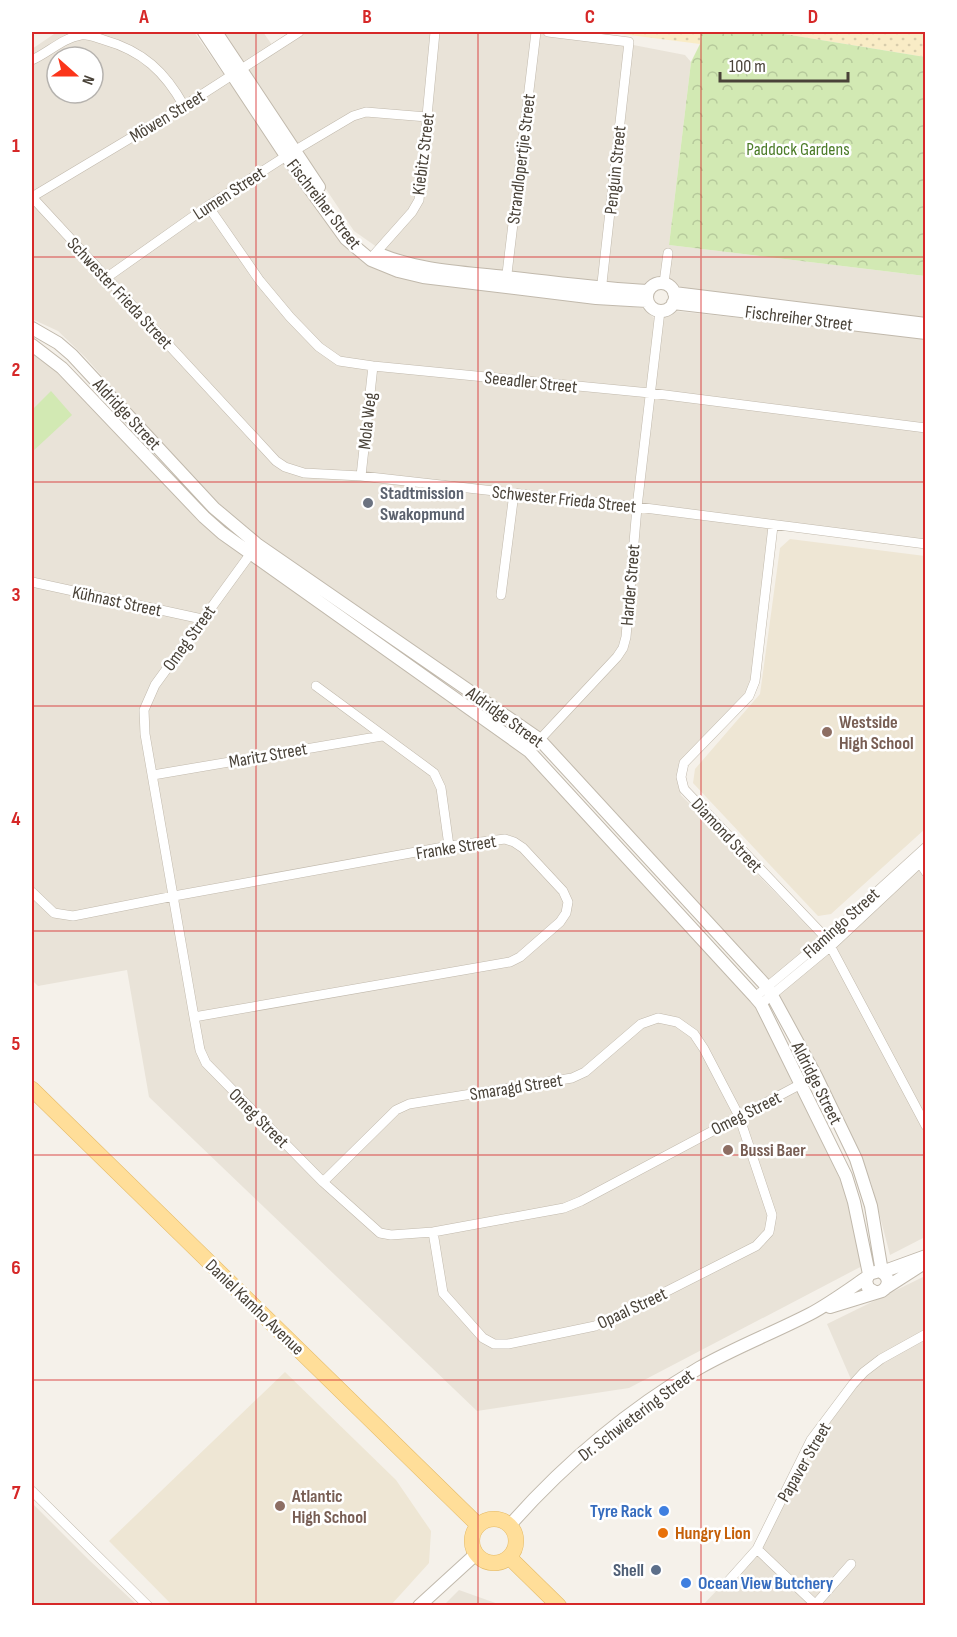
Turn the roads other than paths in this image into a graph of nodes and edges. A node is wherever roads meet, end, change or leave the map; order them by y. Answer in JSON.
{"nodes":[{"id":1,"x":204,"y":32,"type":"edge"},
{"id":2,"x":216,"y":32,"type":"edge"},
{"id":3,"x":299,"y":32,"type":"edge"},
{"id":4,"x":435,"y":32,"type":"edge"},
{"id":5,"x":536,"y":32,"type":"edge"},
{"id":6,"x":548,"y":32,"type":"edge"},
{"id":7,"x":84,"y":33,"type":"edge"},
{"id":8,"x":32,"y":60,"type":"edge"},
{"id":9,"x":237,"y":72,"type":"junction"},
{"id":10,"x":184,"y":106,"type":"junction"},
{"id":11,"x":427,"y":117,"type":"junction"},
{"id":12,"x":290,"y":154,"type":"junction"},
{"id":13,"x":32,"y":197,"type":"edge"},
{"id":14,"x":208,"y":206,"type":"junction"},
{"id":15,"x":668,"y":253,"type":"dead end"},
{"id":16,"x":373,"y":256,"type":"junction"},
{"id":17,"x":106,"y":278,"type":"junction"},
{"id":18,"x":506,"y":282,"type":"junction"},
{"id":19,"x":664,"y":283,"type":"junction"},
{"id":20,"x":601,"y":294,"type":"junction"},
{"id":21,"x":647,"y":296,"type":"junction"},
{"id":22,"x":674,"y":298,"type":"junction"},
{"id":23,"x":660,"y":311,"type":"junction"},
{"id":24,"x":926,"y":324,"type":"edge"},
{"id":25,"x":32,"y":328,"type":"edge"},
{"id":26,"x":926,"y":333,"type":"edge"},
{"id":27,"x":32,"y":345,"type":"edge"},
{"id":28,"x":373,"y":366,"type":"junction"},
{"id":29,"x":650,"y":393,"type":"junction"},
{"id":30,"x":926,"y":428,"type":"edge"},
{"id":31,"x":180,"y":471,"type":"junction"},
{"id":32,"x":362,"y":476,"type":"junction"},
{"id":33,"x":170,"y":482,"type":"junction"},
{"id":34,"x":514,"y":493,"type":"junction"},
{"id":35,"x":637,"y":507,"type":"junction"},
{"id":36,"x":772,"y":526,"type":"junction"},
{"id":37,"x":926,"y":544,"type":"edge"},
{"id":38,"x":254,"y":550,"type":"junction"},
{"id":39,"x":32,"y":582,"type":"edge"},
{"id":40,"x":501,"y":595,"type":"dead end"},
{"id":41,"x":202,"y":620,"type":"junction"},
{"id":42,"x":316,"y":686,"type":"dead end"},
{"id":43,"x":382,"y":736,"type":"junction"},
{"id":44,"x":539,"y":739,"type":"junction"},
{"id":45,"x":529,"y":751,"type":"junction"},
{"id":46,"x":153,"y":775,"type":"junction"},
{"id":47,"x":448,"y":846,"type":"junction"},
{"id":48,"x":926,"y":847,"type":"edge"},
{"id":49,"x":920,"y":858,"type":"edge"},
{"id":50,"x":926,"y":872,"type":"edge"},
{"id":51,"x":32,"y":892,"type":"edge"},
{"id":52,"x":174,"y":896,"type":"junction"},
{"id":53,"x":828,"y":942,"type":"junction"},
{"id":54,"x":770,"y":992,"type":"junction"},
{"id":55,"x":758,"y":1001,"type":"junction"},
{"id":56,"x":194,"y":1017,"type":"junction"},
{"id":57,"x":816,"y":1076,"type":"junction"},
{"id":58,"x":801,"y":1085,"type":"junction"},
{"id":59,"x":32,"y":1089,"type":"edge"},
{"id":60,"x":739,"y":1116,"type":"junction"},
{"id":61,"x":926,"y":1126,"type":"edge"},
{"id":62,"x":323,"y":1182,"type":"junction"},
{"id":63,"x":433,"y":1232,"type":"junction"},
{"id":64,"x":926,"y":1256,"type":"edge"},
{"id":65,"x":926,"y":1262,"type":"edge"},
{"id":66,"x":873,"y":1275,"type":"junction"},
{"id":67,"x":887,"y":1287,"type":"junction"},
{"id":68,"x":875,"y":1292,"type":"junction"},
{"id":69,"x":811,"y":1313,"type":"junction"},
{"id":70,"x":926,"y":1334,"type":"edge"},
{"id":71,"x":32,"y":1491,"type":"edge"},
{"id":72,"x":478,"y":1525,"type":"junction"},
{"id":73,"x":510,"y":1526,"type":"junction"},
{"id":74,"x":757,"y":1549,"type":"junction"},
{"id":75,"x":476,"y":1554,"type":"junction"},
{"id":76,"x":509,"y":1557,"type":"junction"},
{"id":77,"x":851,"y":1564,"type":"dead end"},
{"id":78,"x":724,"y":1586,"type":"dead end"},
{"id":79,"x":148,"y":1605,"type":"edge"},
{"id":80,"x":419,"y":1605,"type":"edge"},
{"id":81,"x":559,"y":1605,"type":"edge"},
{"id":82,"x":815,"y":1605,"type":"edge"}],
"edges":[{"from":1,"to":9,"type":"street","name":"Fischreiher Street"},
{"from":2,"to":9,"type":"street","name":"Fischreiher Street"},
{"from":3,"to":9,"type":"street","name":"Möwen Street"},
{"from":4,"to":11,"type":"street","name":"Kiebitz Street"},
{"from":5,"to":18,"type":"street","name":"Strandlopertjie Street"},
{"from":6,"to":20,"type":"street","name":"Penguin Street"},
{"from":7,"to":8,"type":"street"},
{"from":7,"to":10,"type":"street"},
{"from":9,"to":10,"type":"street","name":"Möwen Street"},
{"from":9,"to":12,"type":"street","name":"Fischreiher Street"},
{"from":10,"to":13,"type":"street","name":"Möwen Street"},
{"from":11,"to":12,"type":"street","name":"Lumen Street"},
{"from":11,"to":16,"type":"street","name":"Kiebitz Street"},
{"from":12,"to":14,"type":"street","name":"Lumen Street"},
{"from":12,"to":16,"type":"street","name":"Fischreiher Street"},
{"from":13,"to":17,"type":"street","name":"Schwester Frieda Street"},
{"from":14,"to":17,"type":"street","name":"Lumen Street"},
{"from":14,"to":28,"type":"street","name":"Seeadler Street"},
{"from":15,"to":19,"type":"street"},
{"from":16,"to":18,"type":"street","name":"Fischreiher Street"},
{"from":17,"to":32,"type":"street","name":"Schwester Frieda Street"},
{"from":18,"to":20,"type":"street","name":"Fischreiher Street"},
{"from":19,"to":21,"type":"street"},
{"from":19,"to":22,"type":"street"},
{"from":20,"to":21,"type":"street","name":"Fischreiher Street"},
{"from":21,"to":23,"type":"street"},
{"from":22,"to":23,"type":"street"},
{"from":22,"to":24,"type":"street","name":"Fischreiher Street"},
{"from":22,"to":26,"type":"street","name":"Fischreiher Street"},
{"from":23,"to":29,"type":"street","name":"Harder Street"},
{"from":25,"to":31,"type":"street","name":"Aldridge Street"},
{"from":27,"to":33,"type":"street","name":"Aldridge Street"},
{"from":28,"to":29,"type":"street","name":"Seeadler Street"},
{"from":28,"to":32,"type":"street","name":"Mola Weg"},
{"from":29,"to":30,"type":"street","name":"Seeadler Street"},
{"from":29,"to":35,"type":"street","name":"Harder Street"},
{"from":31,"to":33,"type":"street"},
{"from":31,"to":38,"type":"street","name":"Aldridge Street"},
{"from":32,"to":34,"type":"street","name":"Schwester Frieda Street"},
{"from":33,"to":38,"type":"street","name":"Aldridge Street"},
{"from":34,"to":35,"type":"street","name":"Schwester Frieda Street"},
{"from":34,"to":40,"type":"street"},
{"from":35,"to":36,"type":"street","name":"Schwester Frieda Street"},
{"from":35,"to":44,"type":"street","name":"Harder Street"},
{"from":36,"to":37,"type":"street","name":"Schwester Frieda Street"},
{"from":36,"to":53,"type":"street","name":"Diamond Street"},
{"from":38,"to":41,"type":"street","name":"Omeg Street"},
{"from":38,"to":44,"type":"street","name":"Aldridge Street"},
{"from":38,"to":45,"type":"street","name":"Aldridge Street"},
{"from":39,"to":41,"type":"street","name":"Kühnast Street"},
{"from":41,"to":46,"type":"street","name":"Omeg Street"},
{"from":42,"to":43,"type":"street"},
{"from":43,"to":46,"type":"street","name":"Maritz Street"},
{"from":43,"to":47,"type":"street"},
{"from":44,"to":45,"type":"street","name":"Harder Street"},
{"from":44,"to":54,"type":"street","name":"Aldridge Street"},
{"from":45,"to":55,"type":"street","name":"Aldridge Street"},
{"from":46,"to":52,"type":"street","name":"Omeg Street"},
{"from":47,"to":52,"type":"street","name":"Franke Street"},
{"from":47,"to":56,"type":"street","name":"Franke Street"},
{"from":48,"to":49,"type":"street","name":"Flamingo Street"},
{"from":49,"to":50,"type":"street"},
{"from":49,"to":53,"type":"street","name":"Flamingo Street"},
{"from":51,"to":52,"type":"street","name":"Franke Street"},
{"from":52,"to":56,"type":"street","name":"Omeg Street"},
{"from":53,"to":54,"type":"street","name":"Flamingo Street"},
{"from":53,"to":61,"type":"street","name":"Diamond Street"},
{"from":54,"to":55,"type":"street","name":"Flamingo Street"},
{"from":54,"to":57,"type":"street","name":"Aldridge Street"},
{"from":55,"to":58,"type":"street","name":"Aldridge Street"},
{"from":56,"to":62,"type":"street","name":"Omeg Street"},
{"from":57,"to":58,"type":"street","name":"Omeg Street"},
{"from":57,"to":66,"type":"street","name":"Aldridge Street"},
{"from":58,"to":60,"type":"street","name":"Omeg Street"},
{"from":58,"to":66,"type":"street","name":"Aldridge Street"},
{"from":59,"to":72,"type":"main road","name":"Daniel Kamho Avenue"},
{"from":60,"to":62,"type":"street","name":"Smaragd Street"},
{"from":60,"to":63,"type":"street","name":"Omeg Street"},
{"from":60,"to":63,"type":"street","name":"Opaal Street"},
{"from":62,"to":63,"type":"street","name":"Omeg Street"},
{"from":64,"to":66,"type":"street","name":"Dr. Schwietering Street"},
{"from":65,"to":67,"type":"street"},
{"from":66,"to":67,"type":"street"},
{"from":66,"to":68,"type":"street"},
{"from":66,"to":69,"type":"street","name":"Dr. Schwietering Street"},
{"from":67,"to":68,"type":"street"},
{"from":68,"to":69,"type":"street","name":"Dr. Schwietering Street"},
{"from":69,"to":73,"type":"street","name":"Dr. Schwietering Street"},
{"from":70,"to":74,"type":"street","name":"Papaver Street"},
{"from":71,"to":79,"type":"street"},
{"from":72,"to":73,"type":"main road"},
{"from":72,"to":75,"type":"main road"},
{"from":73,"to":76,"type":"main road"},
{"from":74,"to":78,"type":"street","name":"Papaver Street"},
{"from":74,"to":82,"type":"street"},
{"from":75,"to":76,"type":"main road"},
{"from":75,"to":80,"type":"street"},
{"from":76,"to":81,"type":"main road"},
{"from":77,"to":82,"type":"street"}]}
